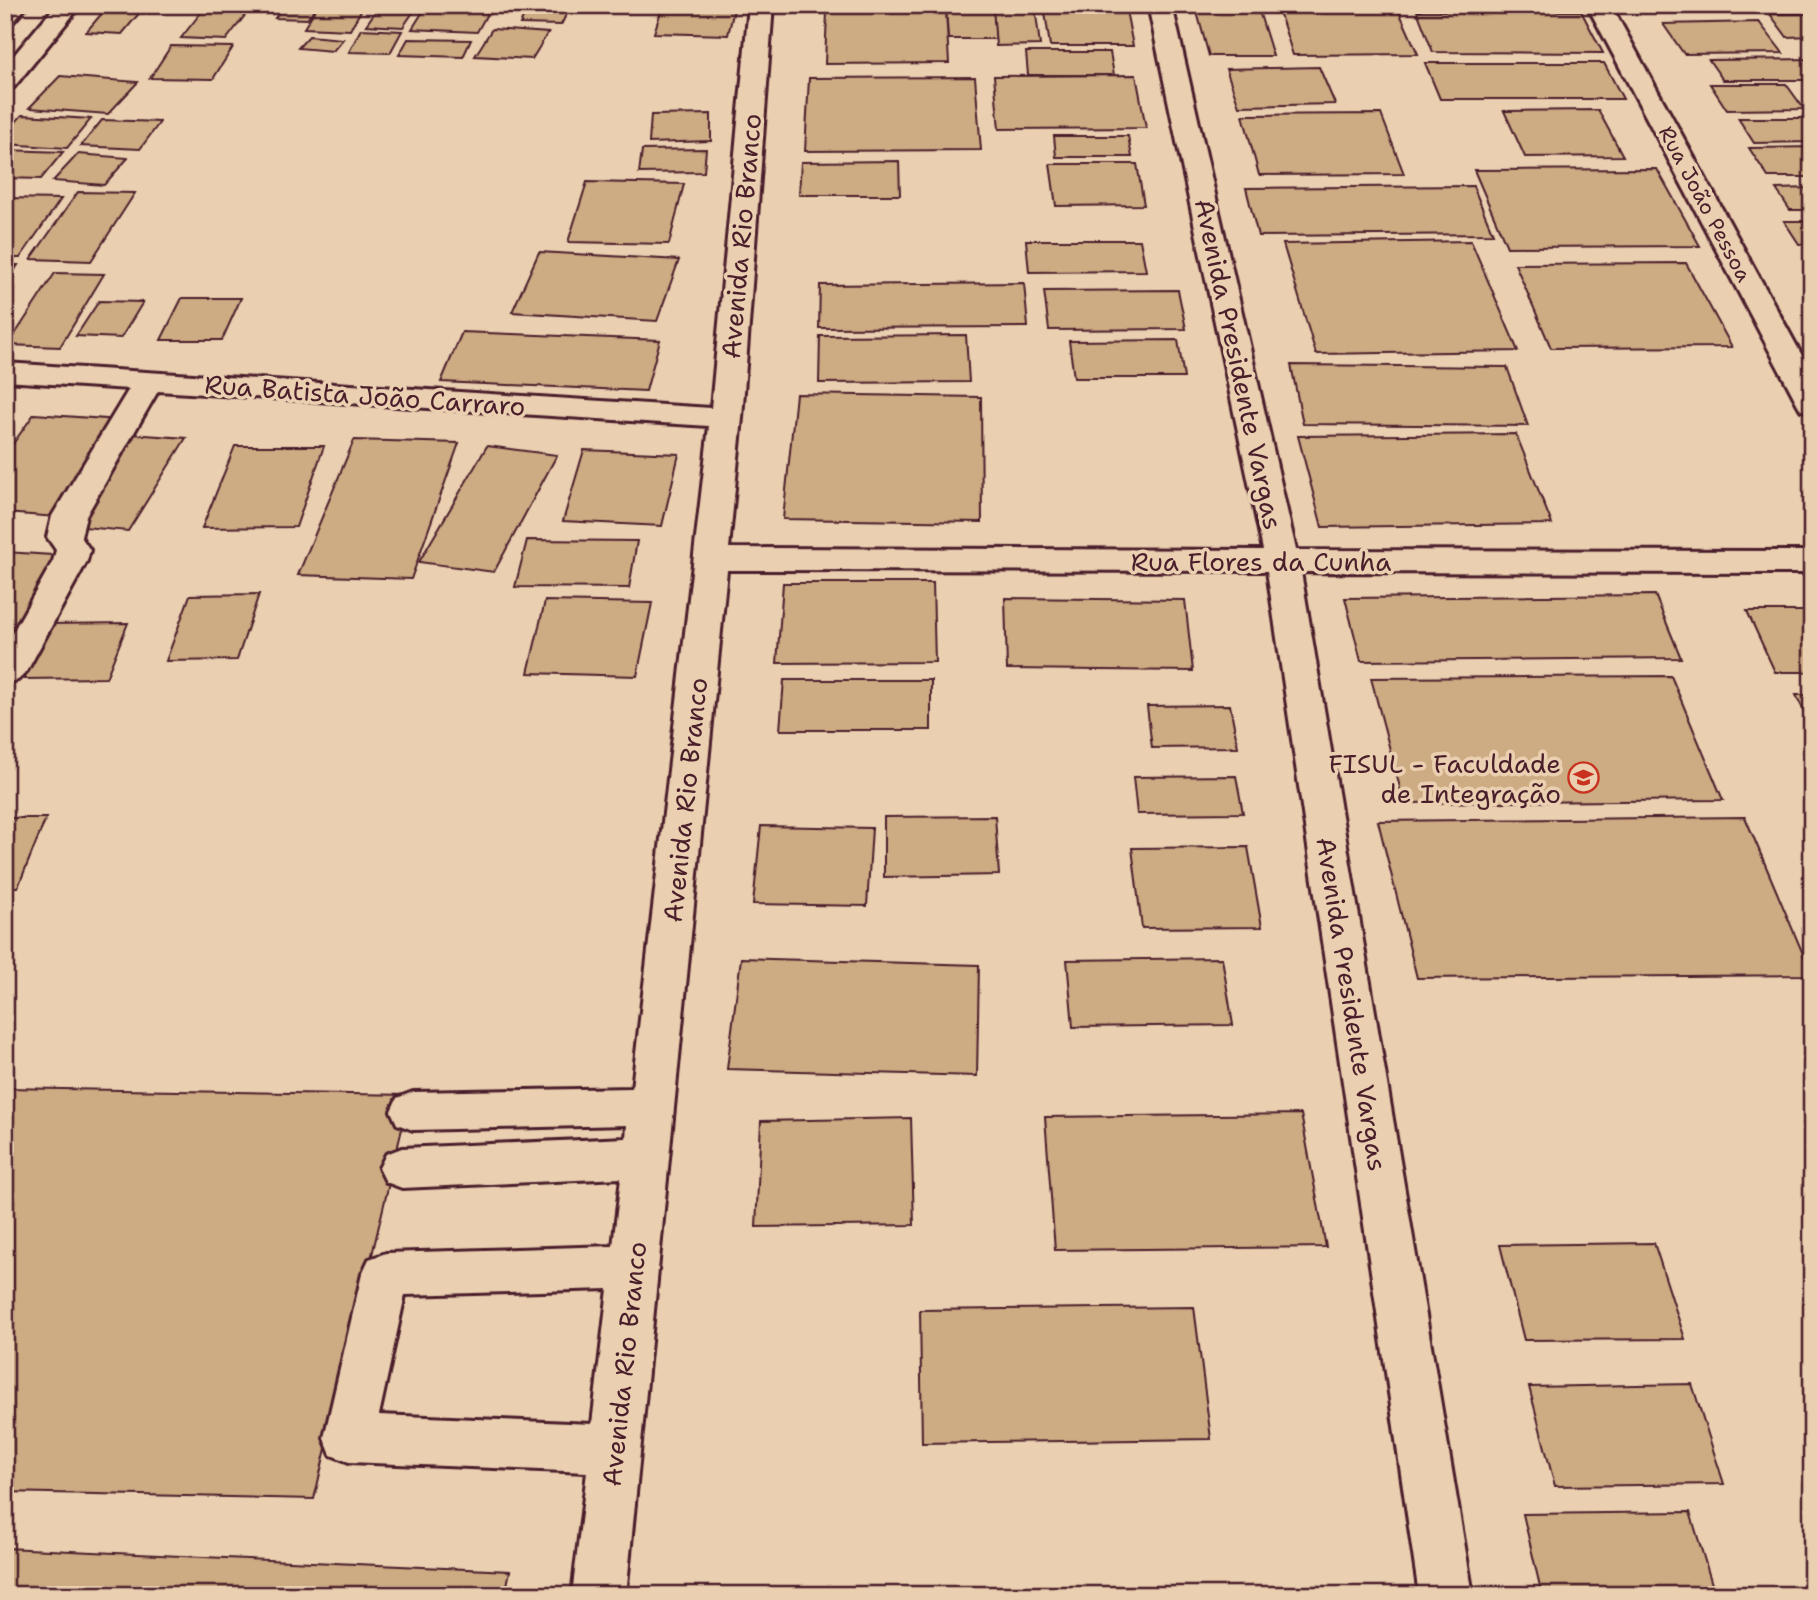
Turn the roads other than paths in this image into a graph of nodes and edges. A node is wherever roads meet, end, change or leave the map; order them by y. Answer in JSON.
{"nodes":[{"id":1,"x":16,"y":5,"type":"edge"},
{"id":2,"x":69,"y":5,"type":"edge"},
{"id":3,"x":761,"y":5,"type":"edge"},
{"id":4,"x":1160,"y":5,"type":"edge"},
{"id":5,"x":1599,"y":5,"type":"edge"},
{"id":6,"x":5,"y":18,"type":"edge"},
{"id":7,"x":5,"y":82,"type":"edge"},
{"id":8,"x":5,"y":372,"type":"edge"},
{"id":9,"x":149,"y":381,"type":"junction"},
{"id":10,"x":1812,"y":402,"type":"edge"},
{"id":11,"x":726,"y":418,"type":"junction"},
{"id":12,"x":710,"y":559,"type":"junction"},
{"id":13,"x":1282,"y":561,"type":"junction"},
{"id":14,"x":1812,"y":562,"type":"edge"},
{"id":15,"x":5,"y":671,"type":"edge"},
{"id":16,"x":652,"y":1107,"type":"junction"},
{"id":17,"x":413,"y":1111,"type":"dead end"},
{"id":18,"x":647,"y":1157,"type":"junction"},
{"id":19,"x":402,"y":1168,"type":"dead end"},
{"id":20,"x":636,"y":1267,"type":"junction"},
{"id":21,"x":615,"y":1449,"type":"junction"},
{"id":22,"x":599,"y":1595,"type":"edge"},
{"id":23,"x":1446,"y":1595,"type":"edge"}],
"edges":[{"from":1,"to":6,"type":"street"},
{"from":2,"to":7,"type":"street"},
{"from":3,"to":11,"type":"street","name":"Avenida Rio Branco"},
{"from":4,"to":13,"type":"street","name":"Avenida Presidente Vargas"},
{"from":5,"to":10,"type":"street","name":"Rua João Pessoa"},
{"from":8,"to":9,"type":"street","name":"Rua Batista João Carraro"},
{"from":9,"to":11,"type":"street","name":"Rua Batista João Carraro"},
{"from":9,"to":15,"type":"street"},
{"from":11,"to":12,"type":"street","name":"Avenida Rio Branco"},
{"from":12,"to":13,"type":"street","name":"Rua Flores da Cunha"},
{"from":12,"to":16,"type":"street","name":"Avenida Rio Branco"},
{"from":13,"to":14,"type":"street","name":"Rua Flores da Cunha"},
{"from":13,"to":23,"type":"street","name":"Avenida Presidente Vargas"},
{"from":16,"to":17,"type":"street"},
{"from":16,"to":18,"type":"street","name":"Avenida Rio Branco"},
{"from":18,"to":19,"type":"street"},
{"from":18,"to":20,"type":"street","name":"Avenida Rio Branco"},
{"from":20,"to":21,"type":"street","name":"Avenida Rio Branco"},
{"from":20,"to":21,"type":"street"},
{"from":21,"to":22,"type":"street","name":"Avenida Rio Branco"}]}
